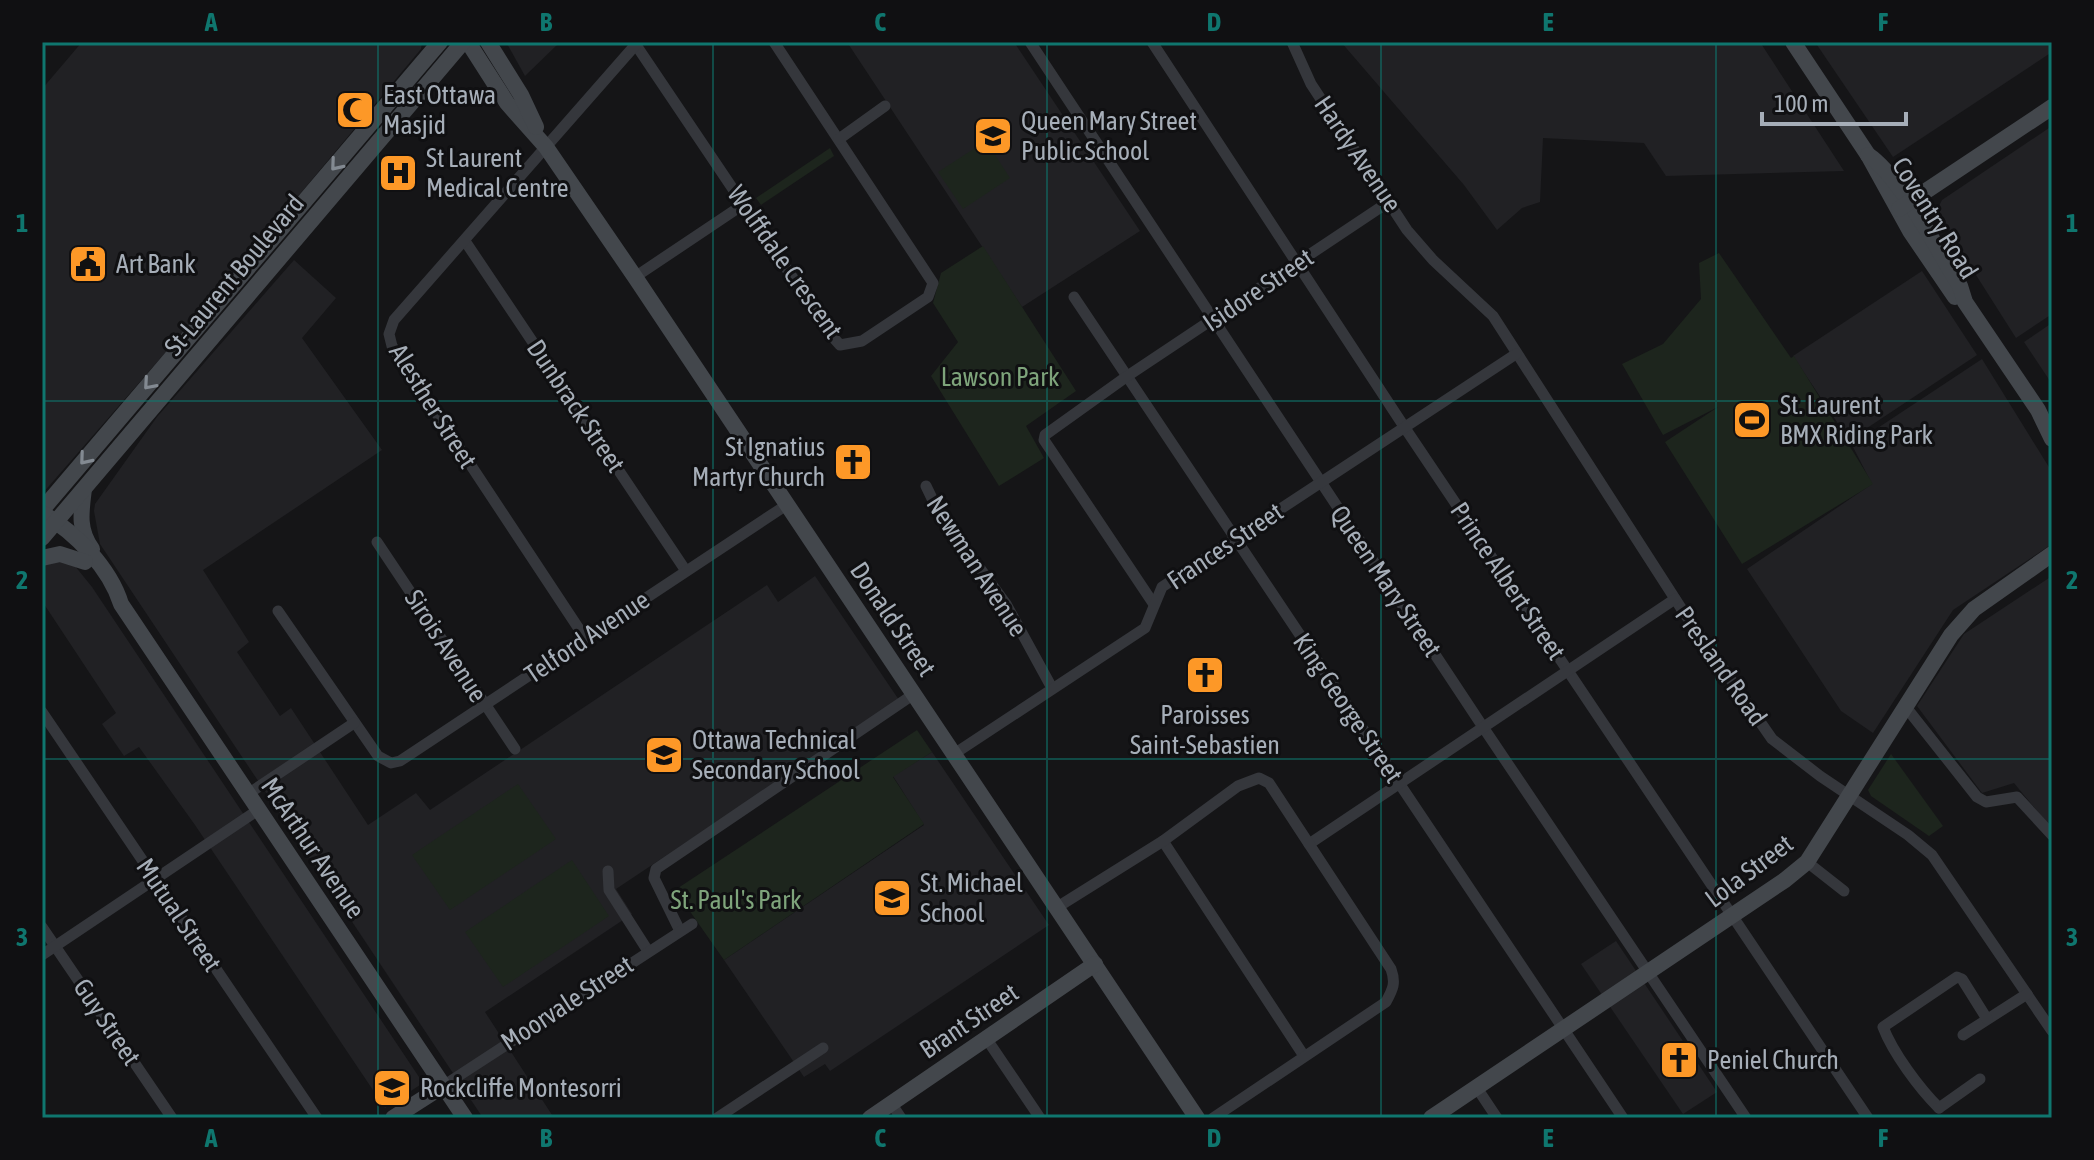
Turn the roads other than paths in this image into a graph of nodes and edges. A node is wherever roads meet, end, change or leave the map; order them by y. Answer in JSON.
{"nodes":[{"id":1,"x":440,"y":42,"type":"edge"},
{"id":2,"x":466,"y":42,"type":"edge"},
{"id":3,"x":488,"y":42,"type":"edge"},
{"id":4,"x":774,"y":42,"type":"edge"},
{"id":5,"x":1030,"y":42,"type":"edge"},
{"id":6,"x":1152,"y":42,"type":"edge"},
{"id":7,"x":1292,"y":42,"type":"edge"},
{"id":8,"x":1793,"y":42,"type":"edge"},
{"id":9,"x":637,"y":43,"type":"edge"},
{"id":10,"x":885,"y":106,"type":"dead end"},
{"id":11,"x":2052,"y":107,"type":"edge"},
{"id":12,"x":839,"y":139,"type":"junction"},
{"id":13,"x":546,"y":147,"type":"junction"},
{"id":14,"x":1390,"y":201,"type":"junction"},
{"id":15,"x":744,"y":204,"type":"junction"},
{"id":16,"x":1902,"y":206,"type":"junction"},
{"id":17,"x":465,"y":241,"type":"junction"},
{"id":18,"x":1433,"y":260,"type":"joint"},
{"id":19,"x":1297,"y":264,"type":"junction"},
{"id":20,"x":635,"y":277,"type":"junction"},
{"id":21,"x":1074,"y":297,"type":"dead end"},
{"id":22,"x":1213,"y":320,"type":"junction"},
{"id":23,"x":1516,"y":354,"type":"junction"},
{"id":24,"x":1126,"y":377,"type":"junction"},
{"id":25,"x":2038,"y":410,"type":"junction"},
{"id":26,"x":2052,"y":424,"type":"edge"},
{"id":27,"x":1405,"y":428,"type":"junction"},
{"id":28,"x":2052,"y":439,"type":"edge"},
{"id":29,"x":1320,"y":482,"type":"junction"},
{"id":30,"x":926,"y":486,"type":"dead end"},
{"id":31,"x":84,"y":489,"type":"junction"},
{"id":32,"x":788,"y":504,"type":"junction"},
{"id":33,"x":46,"y":521,"type":"edge"},
{"id":34,"x":1236,"y":539,"type":"junction"},
{"id":35,"x":377,"y":542,"type":"dead end"},
{"id":36,"x":2052,"y":554,"type":"edge"},
{"id":37,"x":42,"y":558,"type":"edge"},
{"id":38,"x":85,"y":562,"type":"junction"},
{"id":39,"x":102,"y":568,"type":"junction"},
{"id":40,"x":686,"y":571,"type":"junction"},
{"id":41,"x":1675,"y":599,"type":"junction"},
{"id":42,"x":1153,"y":603,"type":"junction"},
{"id":43,"x":121,"y":604,"type":"junction"},
{"id":44,"x":278,"y":611,"type":"dead end"},
{"id":45,"x":585,"y":638,"type":"junction"},
{"id":46,"x":1568,"y":670,"type":"junction"},
{"id":47,"x":1052,"y":688,"type":"junction"},
{"id":48,"x":914,"y":694,"type":"junction"},
{"id":49,"x":484,"y":705,"type":"junction"},
{"id":50,"x":1905,"y":706,"type":"junction"},
{"id":51,"x":42,"y":712,"type":"edge"},
{"id":52,"x":354,"y":723,"type":"junction"},
{"id":53,"x":1483,"y":727,"type":"junction"},
{"id":54,"x":515,"y":749,"type":"dead end"},
{"id":55,"x":954,"y":754,"type":"junction"},
{"id":56,"x":1398,"y":784,"type":"junction"},
{"id":57,"x":248,"y":794,"type":"junction"},
{"id":58,"x":1850,"y":795,"type":"junction"},
{"id":59,"x":258,"y":810,"type":"junction"},
{"id":60,"x":2052,"y":835,"type":"edge"},
{"id":61,"x":1163,"y":841,"type":"junction"},
{"id":62,"x":1309,"y":844,"type":"junction"},
{"id":63,"x":1807,"y":862,"type":"junction"},
{"id":64,"x":608,"y":871,"type":"dead end"},
{"id":65,"x":154,"y":878,"type":"junction"},
{"id":66,"x":1844,"y":891,"type":"dead end"},
{"id":67,"x":1056,"y":908,"type":"junction"},
{"id":68,"x":1732,"y":915,"type":"junction"},
{"id":69,"x":692,"y":924,"type":"dead end"},
{"id":70,"x":42,"y":927,"type":"edge"},
{"id":71,"x":680,"y":931,"type":"junction"},
{"id":72,"x":55,"y":946,"type":"junction"},
{"id":73,"x":648,"y":951,"type":"junction"},
{"id":74,"x":42,"y":955,"type":"edge"},
{"id":75,"x":1095,"y":964,"type":"junction"},
{"id":76,"x":1647,"y":972,"type":"junction"},
{"id":77,"x":2027,"y":994,"type":"junction"},
{"id":78,"x":1987,"y":1019,"type":"junction"},
{"id":79,"x":1563,"y":1029,"type":"junction"},
{"id":80,"x":2052,"y":1031,"type":"edge"},
{"id":81,"x":1963,"y":1035,"type":"dead end"},
{"id":82,"x":986,"y":1038,"type":"junction"},
{"id":83,"x":823,"y":1048,"type":"dead end"},
{"id":84,"x":1304,"y":1056,"type":"junction"},
{"id":85,"x":1980,"y":1079,"type":"dead end"},
{"id":86,"x":443,"y":1086,"type":"junction"},
{"id":87,"x":1477,"y":1088,"type":"junction"},
{"id":88,"x":891,"y":1103,"type":"junction"},
{"id":89,"x":1939,"y":1113,"type":"edge"},
{"id":90,"x":172,"y":1118,"type":"edge"},
{"id":91,"x":317,"y":1118,"type":"edge"},
{"id":92,"x":393,"y":1118,"type":"edge"},
{"id":93,"x":465,"y":1118,"type":"edge"},
{"id":94,"x":717,"y":1118,"type":"edge"},
{"id":95,"x":870,"y":1118,"type":"edge"},
{"id":96,"x":901,"y":1118,"type":"edge"},
{"id":97,"x":1040,"y":1118,"type":"edge"},
{"id":98,"x":1197,"y":1118,"type":"edge"},
{"id":99,"x":1213,"y":1118,"type":"edge"},
{"id":100,"x":1431,"y":1118,"type":"edge"},
{"id":101,"x":1497,"y":1118,"type":"edge"},
{"id":102,"x":1623,"y":1118,"type":"edge"},
{"id":103,"x":1746,"y":1118,"type":"edge"},
{"id":104,"x":1868,"y":1118,"type":"edge"}],
"edges":[{"from":1,"to":33,"type":"street","name":"St-Laurent Boulevard","one_way":true},
{"from":2,"to":13,"type":"street","name":"Donald Street"},
{"from":2,"to":31,"type":"street","name":"St-Laurent Boulevard"},
{"from":3,"to":13,"type":"street","name":"Donald Street"},
{"from":4,"to":12,"type":"street","name":"Wolffdale Crescent"},
{"from":5,"to":22,"type":"street","name":"Queen Mary Street"},
{"from":6,"to":19,"type":"street","name":"Prince Albert Street"},
{"from":7,"to":14,"type":"street","name":"Hardy Avenue"},
{"from":8,"to":16,"type":"street","name":"Coventry Road"},
{"from":9,"to":13,"type":"street","name":"Alesther Street"},
{"from":9,"to":15,"type":"street","name":"Wolffdale Crescent"},
{"from":10,"to":12,"type":"street"},
{"from":11,"to":16,"type":"street"},
{"from":12,"to":15,"type":"street","name":"Wolffdale Crescent"},
{"from":13,"to":17,"type":"street","name":"Alesther Street"},
{"from":13,"to":20,"type":"street","name":"Donald Street"},
{"from":14,"to":18,"type":"street","name":"Hardy Avenue"},
{"from":14,"to":19,"type":"street","name":"Isidore Street"},
{"from":15,"to":20,"type":"street"},
{"from":16,"to":25,"type":"street","name":"Coventry Road"},
{"from":17,"to":40,"type":"street","name":"Dunbrack Street"},
{"from":17,"to":45,"type":"street","name":"Alesther Street"},
{"from":18,"to":23,"type":"street","name":"Presland Road"},
{"from":19,"to":22,"type":"street","name":"Isidore Street"},
{"from":19,"to":27,"type":"street","name":"Prince Albert Street"},
{"from":20,"to":32,"type":"street","name":"Donald Street"},
{"from":21,"to":24,"type":"street","name":"King George Street"},
{"from":22,"to":24,"type":"street","name":"Isidore Street"},
{"from":22,"to":29,"type":"street","name":"Queen Mary Street"},
{"from":23,"to":27,"type":"street","name":"Frances Street"},
{"from":23,"to":41,"type":"street","name":"Presland Road"},
{"from":24,"to":34,"type":"street","name":"King George Street"},
{"from":24,"to":42,"type":"street","name":"Isidore Street"},
{"from":25,"to":26,"type":"street","name":"Coventry Road"},
{"from":25,"to":28,"type":"street","name":"Coventry Road"},
{"from":27,"to":29,"type":"street","name":"Frances Street"},
{"from":27,"to":46,"type":"street","name":"Prince Albert Street"},
{"from":29,"to":34,"type":"street","name":"Frances Street"},
{"from":29,"to":53,"type":"street","name":"Queen Mary Street"},
{"from":30,"to":47,"type":"street","name":"Newman Avenue"},
{"from":31,"to":33,"type":"street","name":"St-Laurent Boulevard"},
{"from":31,"to":39,"type":"street"},
{"from":32,"to":40,"type":"street","name":"Telford Avenue"},
{"from":32,"to":48,"type":"street","name":"Donald Street"},
{"from":33,"to":38,"type":"street","name":"McArthur Avenue"},
{"from":33,"to":39,"type":"street","name":"McArthur Avenue"},
{"from":34,"to":42,"type":"street","name":"Frances Street"},
{"from":34,"to":56,"type":"street","name":"King George Street"},
{"from":35,"to":49,"type":"street","name":"Sirois Avenue"},
{"from":36,"to":50,"type":"street","name":"Lola Street"},
{"from":37,"to":38,"type":"street"},
{"from":38,"to":43,"type":"street","name":"McArthur Avenue"},
{"from":39,"to":43,"type":"street","name":"McArthur Avenue"},
{"from":40,"to":45,"type":"street","name":"Telford Avenue"},
{"from":41,"to":46,"type":"street"},
{"from":41,"to":58,"type":"street","name":"Presland Road"},
{"from":42,"to":47,"type":"street","name":"Frances Street"},
{"from":43,"to":57,"type":"street","name":"McArthur Avenue"},
{"from":44,"to":52,"type":"street"},
{"from":45,"to":49,"type":"street","name":"Telford Avenue"},
{"from":46,"to":53,"type":"street"},
{"from":46,"to":68,"type":"street","name":"Prince Albert Street"},
{"from":47,"to":55,"type":"street","name":"Frances Street"},
{"from":48,"to":55,"type":"street","name":"Donald Street"},
{"from":48,"to":71,"type":"street"},
{"from":49,"to":52,"type":"street","name":"Telford Avenue"},
{"from":49,"to":54,"type":"street","name":"Sirois Avenue"},
{"from":50,"to":58,"type":"street","name":"Lola Street"},
{"from":50,"to":60,"type":"street"},
{"from":51,"to":65,"type":"street","name":"Mutual Street"},
{"from":52,"to":57,"type":"street"},
{"from":53,"to":56,"type":"street"},
{"from":53,"to":76,"type":"street","name":"Queen Mary Street"},
{"from":55,"to":67,"type":"street","name":"Donald Street"},
{"from":56,"to":62,"type":"street"},
{"from":56,"to":79,"type":"street","name":"King George Street"},
{"from":57,"to":59,"type":"street","name":"McArthur Avenue"},
{"from":58,"to":63,"type":"street","name":"Lola Street"},
{"from":58,"to":77,"type":"street","name":"Presland Road"},
{"from":59,"to":65,"type":"street"},
{"from":59,"to":86,"type":"street","name":"McArthur Avenue"},
{"from":61,"to":62,"type":"street"},
{"from":61,"to":67,"type":"street"},
{"from":61,"to":84,"type":"street"},
{"from":62,"to":84,"type":"street"},
{"from":63,"to":66,"type":"street"},
{"from":63,"to":68,"type":"street","name":"Lola Street"},
{"from":64,"to":73,"type":"street"},
{"from":65,"to":72,"type":"street"},
{"from":65,"to":91,"type":"street","name":"Mutual Street"},
{"from":67,"to":75,"type":"street","name":"Donald Street"},
{"from":68,"to":76,"type":"street","name":"Lola Street"},
{"from":68,"to":104,"type":"street","name":"Prince Albert Street"},
{"from":69,"to":71,"type":"street","name":"Moorvale Street"},
{"from":70,"to":72,"type":"street","name":"Guy Street"},
{"from":71,"to":73,"type":"street","name":"Moorvale Street"},
{"from":72,"to":74,"type":"street"},
{"from":72,"to":90,"type":"street","name":"Guy Street"},
{"from":73,"to":86,"type":"street","name":"Moorvale Street"},
{"from":75,"to":82,"type":"street","name":"Brant Street"},
{"from":75,"to":98,"type":"street","name":"Donald Street"},
{"from":76,"to":79,"type":"street","name":"Lola Street"},
{"from":76,"to":103,"type":"street","name":"Queen Mary Street"},
{"from":77,"to":78,"type":"street"},
{"from":77,"to":80,"type":"street","name":"Presland Road"},
{"from":78,"to":81,"type":"street"},
{"from":78,"to":89,"type":"street"},
{"from":79,"to":87,"type":"street","name":"Lola Street"},
{"from":79,"to":102,"type":"street","name":"King George Street"},
{"from":82,"to":88,"type":"street","name":"Brant Street"},
{"from":82,"to":97,"type":"street"},
{"from":83,"to":94,"type":"street"},
{"from":84,"to":99,"type":"street"},
{"from":85,"to":89,"type":"street"},
{"from":86,"to":92,"type":"street"},
{"from":86,"to":93,"type":"street","name":"McArthur Avenue"},
{"from":87,"to":100,"type":"street","name":"Lola Street"},
{"from":87,"to":101,"type":"street"},
{"from":88,"to":95,"type":"street","name":"Brant Street"},
{"from":88,"to":96,"type":"street"}]}
